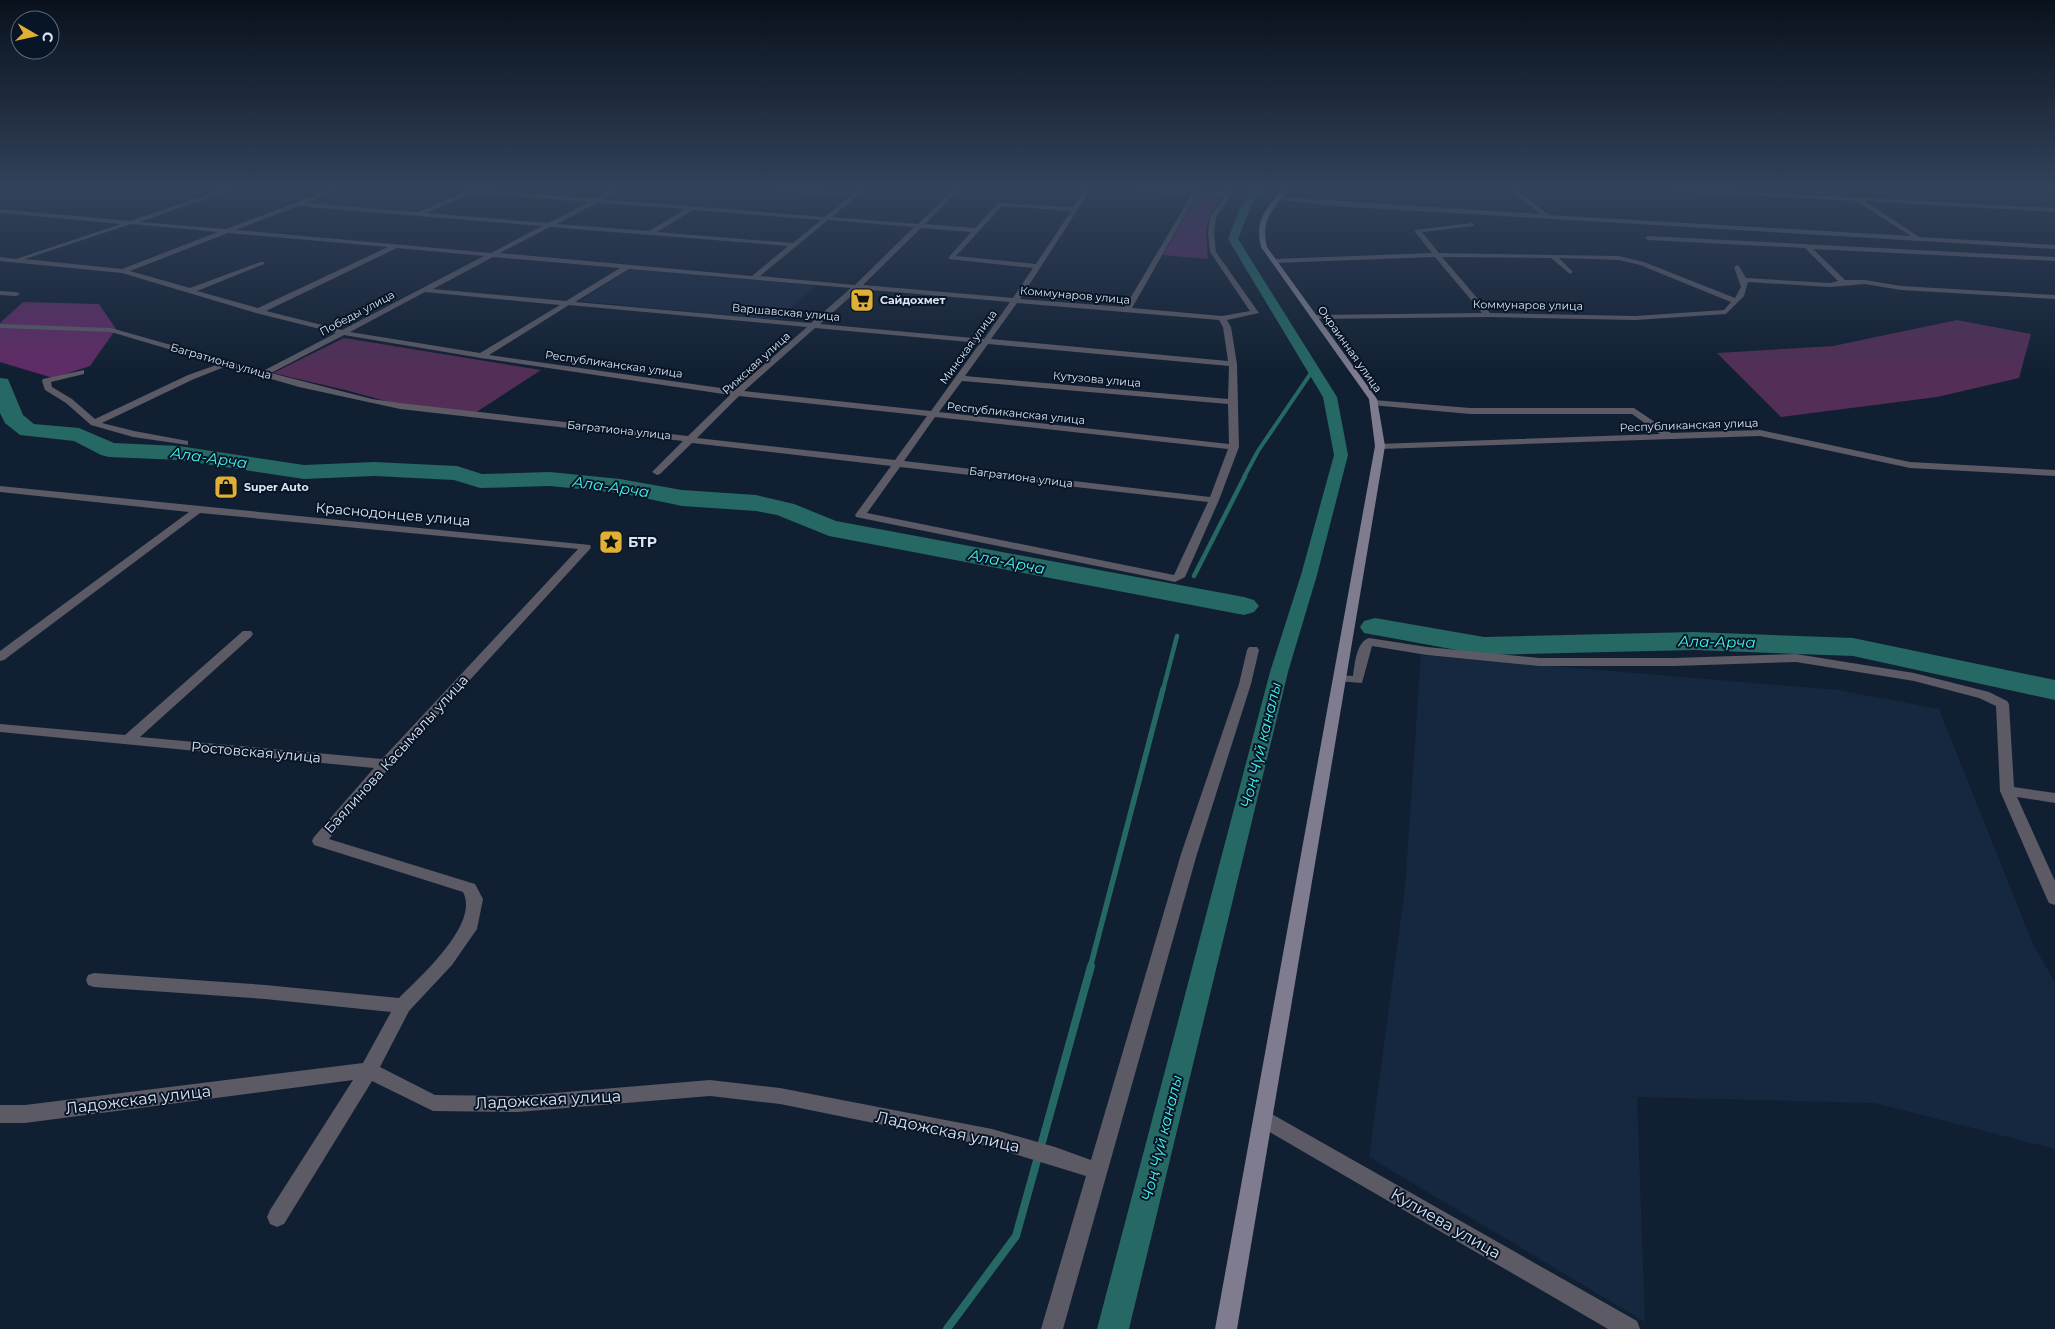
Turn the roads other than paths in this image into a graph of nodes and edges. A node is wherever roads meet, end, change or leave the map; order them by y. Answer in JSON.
{"nodes":[{"id":1,"x":41,"y":251,"type":"edge"},
{"id":2,"x":174,"y":251,"type":"edge"},
{"id":3,"x":385,"y":251,"type":"edge"},
{"id":4,"x":456,"y":251,"type":"edge"},
{"id":5,"x":498,"y":251,"type":"edge"},
{"id":6,"x":787,"y":251,"type":"edge"},
{"id":7,"x":893,"y":251,"type":"edge"},
{"id":8,"x":957,"y":251,"type":"edge"},
{"id":9,"x":1048,"y":251,"type":"edge"},
{"id":10,"x":1161,"y":251,"type":"edge"},
{"id":11,"x":1213,"y":251,"type":"edge"},
{"id":12,"x":1267,"y":251,"type":"edge"},
{"id":13,"x":1435,"y":251,"type":"edge"},
{"id":14,"x":1812,"y":251,"type":"edge"},
{"id":15,"x":1891,"y":251,"type":"edge"},
{"id":16,"x":492,"y":254,"type":"junction"},
{"id":17,"x":1439,"y":256,"type":"junction"},
{"id":18,"x":1553,"y":256,"type":"junction"},
{"id":19,"x":0,"y":259,"type":"edge"},
{"id":20,"x":2055,"y":259,"type":"edge"},
{"id":21,"x":14,"y":260,"type":"junction"},
{"id":22,"x":1274,"y":261,"type":"junction"},
{"id":23,"x":262,"y":263,"type":"dead end"},
{"id":24,"x":0,"y":266,"type":"edge"},
{"id":25,"x":1038,"y":266,"type":"junction"},
{"id":26,"x":627,"y":267,"type":"junction"},
{"id":27,"x":1737,"y":267,"type":"dead end"},
{"id":28,"x":123,"y":271,"type":"junction"},
{"id":29,"x":1570,"y":272,"type":"dead end"},
{"id":30,"x":754,"y":278,"type":"junction"},
{"id":31,"x":1745,"y":280,"type":"junction"},
{"id":32,"x":1842,"y":282,"type":"junction"},
{"id":33,"x":858,"y":286,"type":"junction"},
{"id":34,"x":425,"y":290,"type":"junction"},
{"id":35,"x":190,"y":291,"type":"junction"},
{"id":36,"x":0,"y":293,"type":"edge"},
{"id":37,"x":16,"y":294,"type":"dead end"},
{"id":38,"x":2055,"y":297,"type":"edge"},
{"id":39,"x":1015,"y":300,"type":"junction"},
{"id":40,"x":1736,"y":301,"type":"junction"},
{"id":41,"x":569,"y":303,"type":"junction"},
{"id":42,"x":259,"y":311,"type":"junction"},
{"id":43,"x":1126,"y":311,"type":"junction"},
{"id":44,"x":1488,"y":316,"type":"junction"},
{"id":45,"x":1314,"y":317,"type":"junction"},
{"id":46,"x":1222,"y":318,"type":"junction"},
{"id":47,"x":0,"y":326,"type":"edge"},
{"id":48,"x":814,"y":326,"type":"junction"},
{"id":49,"x":345,"y":333,"type":"junction"},
{"id":50,"x":985,"y":343,"type":"junction"},
{"id":51,"x":482,"y":356,"type":"junction"},
{"id":52,"x":228,"y":363,"type":"junction"},
{"id":53,"x":1233,"y":364,"type":"junction"},
{"id":54,"x":81,"y":372,"type":"dead end"},
{"id":55,"x":265,"y":373,"type":"junction"},
{"id":56,"x":960,"y":378,"type":"junction"},
{"id":57,"x":737,"y":393,"type":"junction"},
{"id":58,"x":1232,"y":402,"type":"junction"},
{"id":59,"x":1374,"y":403,"type":"junction"},
{"id":60,"x":932,"y":415,"type":"junction"},
{"id":61,"x":94,"y":422,"type":"junction"},
{"id":62,"x":1669,"y":436,"type":"junction"},
{"id":63,"x":691,"y":438,"type":"junction"},
{"id":64,"x":185,"y":443,"type":"dead end"},
{"id":65,"x":1380,"y":446,"type":"junction"},
{"id":66,"x":1234,"y":447,"type":"junction"},
{"id":67,"x":898,"y":463,"type":"junction"},
{"id":68,"x":657,"y":472,"type":"dead end"},
{"id":69,"x":2055,"y":473,"type":"edge"},
{"id":70,"x":0,"y":489,"type":"edge"},
{"id":71,"x":1214,"y":500,"type":"junction"},
{"id":72,"x":198,"y":510,"type":"junction"},
{"id":73,"x":586,"y":547,"type":"joint"},
{"id":74,"x":247,"y":634,"type":"dead end"},
{"id":75,"x":1253,"y":650,"type":"dead end"},
{"id":76,"x":0,"y":657,"type":"edge"},
{"id":77,"x":1340,"y":678,"type":"junction"},
{"id":78,"x":0,"y":728,"type":"edge"},
{"id":79,"x":128,"y":740,"type":"junction"},
{"id":80,"x":385,"y":764,"type":"junction"},
{"id":81,"x":2007,"y":791,"type":"junction"},
{"id":82,"x":2055,"y":798,"type":"edge"},
{"id":83,"x":2055,"y":899,"type":"edge"},
{"id":84,"x":94,"y":980,"type":"dead end"},
{"id":85,"x":403,"y":1006,"type":"junction"},
{"id":86,"x":369,"y":1070,"type":"junction"},
{"id":87,"x":0,"y":1114,"type":"edge"},
{"id":88,"x":1263,"y":1118,"type":"junction"},
{"id":89,"x":1097,"y":1171,"type":"junction"},
{"id":90,"x":277,"y":1217,"type":"dead end"},
{"id":91,"x":1052,"y":1329,"type":"edge"},
{"id":92,"x":1226,"y":1329,"type":"edge"},
{"id":93,"x":1629,"y":1329,"type":"edge"}],
"edges":[{"from":1,"to":21,"type":"street"},
{"from":2,"to":28,"type":"street"},
{"from":3,"to":42,"type":"street"},
{"from":4,"to":16,"type":"street","name":"Коммунаров улица"},
{"from":5,"to":16,"type":"street","name":"Победы улица"},
{"from":6,"to":30,"type":"street"},
{"from":7,"to":33,"type":"street","name":"Рижская улица"},
{"from":8,"to":25,"type":"street"},
{"from":9,"to":25,"type":"street","name":"Минская улица"},
{"from":10,"to":43,"type":"street"},
{"from":11,"to":46,"type":"street","name":"Коммунаров улица"},
{"from":12,"to":22,"type":"street","name":"Окраинная улица"},
{"from":13,"to":17,"type":"street"},
{"from":14,"to":32,"type":"street"},
{"from":15,"to":20,"type":"street"},
{"from":16,"to":26,"type":"street","name":"Коммунаров улица"},
{"from":16,"to":34,"type":"street","name":"Победы улица"},
{"from":17,"to":18,"type":"street"},
{"from":17,"to":22,"type":"street"},
{"from":17,"to":44,"type":"street"},
{"from":18,"to":29,"type":"street"},
{"from":18,"to":40,"type":"street"},
{"from":19,"to":21,"type":"street","name":"Республиканская улица"},
{"from":21,"to":24,"type":"street"},
{"from":21,"to":28,"type":"street","name":"Республиканская улица"},
{"from":22,"to":45,"type":"street","name":"Окраинная улица"},
{"from":23,"to":35,"type":"street"},
{"from":25,"to":39,"type":"street","name":"Минская улица"},
{"from":26,"to":30,"type":"street","name":"Коммунаров улица"},
{"from":26,"to":41,"type":"street"},
{"from":27,"to":31,"type":"street"},
{"from":28,"to":35,"type":"street","name":"Республиканская улица"},
{"from":30,"to":33,"type":"street","name":"Коммунаров улица"},
{"from":31,"to":32,"type":"street"},
{"from":31,"to":40,"type":"street"},
{"from":32,"to":38,"type":"street"},
{"from":33,"to":39,"type":"street","name":"Коммунаров улица"},
{"from":33,"to":48,"type":"street","name":"Рижская улица"},
{"from":34,"to":41,"type":"street","name":"Варшавская улица"},
{"from":34,"to":49,"type":"street","name":"Победы улица"},
{"from":35,"to":42,"type":"street","name":"Республиканская улица"},
{"from":36,"to":37,"type":"street"},
{"from":39,"to":43,"type":"street","name":"Коммунаров улица"},
{"from":39,"to":50,"type":"street","name":"Минская улица"},
{"from":40,"to":44,"type":"street","name":"Коммунаров улица"},
{"from":41,"to":48,"type":"street","name":"Варшавская улица"},
{"from":41,"to":51,"type":"street"},
{"from":42,"to":49,"type":"street","name":"Республиканская улица"},
{"from":43,"to":46,"type":"street","name":"Коммунаров улица"},
{"from":44,"to":45,"type":"street","name":"Коммунаров улица"},
{"from":45,"to":59,"type":"street","name":"Окраинная улица"},
{"from":46,"to":53,"type":"street"},
{"from":47,"to":52,"type":"street","name":"Багратиона улица"},
{"from":48,"to":50,"type":"street","name":"Варшавская улица"},
{"from":48,"to":57,"type":"street","name":"Рижская улица"},
{"from":49,"to":51,"type":"street","name":"Республиканская улица"},
{"from":49,"to":55,"type":"street","name":"Победы улица"},
{"from":50,"to":53,"type":"street","name":"Варшавская улица"},
{"from":50,"to":56,"type":"street","name":"Минская улица"},
{"from":51,"to":57,"type":"street","name":"Республиканская улица"},
{"from":52,"to":55,"type":"street","name":"Багратиона улица"},
{"from":52,"to":61,"type":"street"},
{"from":53,"to":58,"type":"street"},
{"from":54,"to":61,"type":"street"},
{"from":55,"to":63,"type":"street","name":"Багратиона улица"},
{"from":56,"to":58,"type":"street","name":"Кутузова улица"},
{"from":56,"to":60,"type":"street","name":"Минская улица"},
{"from":57,"to":60,"type":"street","name":"Республиканская улица"},
{"from":57,"to":63,"type":"street","name":"Рижская улица"},
{"from":58,"to":66,"type":"street"},
{"from":59,"to":62,"type":"street"},
{"from":59,"to":65,"type":"street","name":"Окраинная улица"},
{"from":60,"to":66,"type":"street","name":"Республиканская улица"},
{"from":60,"to":67,"type":"street","name":"Минская улица"},
{"from":61,"to":64,"type":"street"},
{"from":62,"to":65,"type":"street","name":"Республиканская улица"},
{"from":62,"to":69,"type":"street","name":"Республиканская улица"},
{"from":63,"to":67,"type":"street","name":"Багратиона улица"},
{"from":63,"to":68,"type":"street","name":"Рижская улица"},
{"from":65,"to":77,"type":"street","name":"Окраинная улица"},
{"from":66,"to":71,"type":"street"},
{"from":67,"to":71,"type":"street","name":"Багратиона улица"},
{"from":67,"to":71,"type":"street","name":"Минская улица"},
{"from":70,"to":72,"type":"street","name":"Краснодонцев улица"},
{"from":72,"to":73,"type":"street","name":"Краснодонцев улица"},
{"from":72,"to":76,"type":"street"},
{"from":73,"to":80,"type":"street","name":"Баялинова Касымалы улица"},
{"from":74,"to":79,"type":"street"},
{"from":75,"to":89,"type":"street"},
{"from":77,"to":81,"type":"street"},
{"from":77,"to":88,"type":"street","name":"Окраинная улица"},
{"from":78,"to":79,"type":"street","name":"Ростовская улица"},
{"from":79,"to":80,"type":"street","name":"Ростовская улица"},
{"from":80,"to":85,"type":"street","name":"Баялинова Касымалы улица"},
{"from":81,"to":82,"type":"street"},
{"from":81,"to":83,"type":"street"},
{"from":84,"to":85,"type":"street"},
{"from":85,"to":86,"type":"street","name":"Баялинова Касымалы улица"},
{"from":86,"to":87,"type":"street","name":"Ладожская улица"},
{"from":86,"to":89,"type":"street","name":"Ладожская улица"},
{"from":86,"to":90,"type":"street","name":"Баялинова Касымалы улица"},
{"from":88,"to":92,"type":"street","name":"Окраинная улица"},
{"from":88,"to":93,"type":"street","name":"Кулиева улица"},
{"from":89,"to":91,"type":"street"}]}
